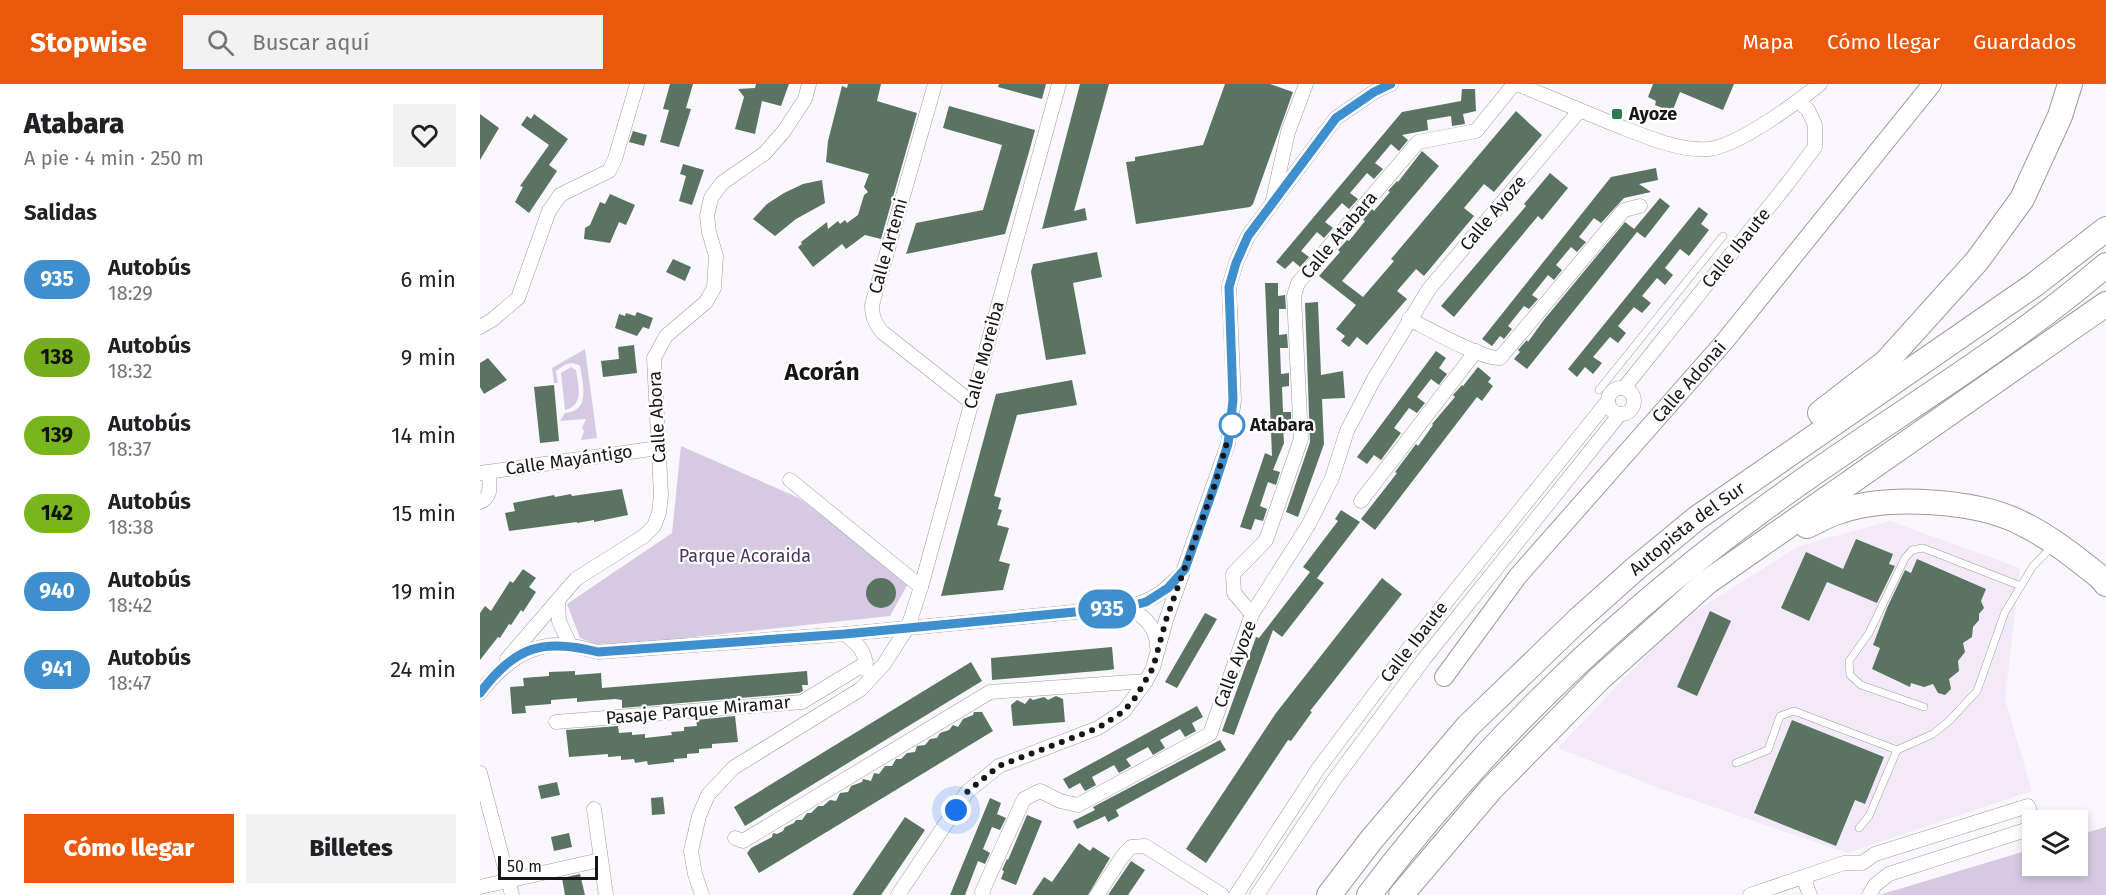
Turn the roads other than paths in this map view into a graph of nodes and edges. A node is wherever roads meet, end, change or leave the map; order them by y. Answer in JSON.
{"nodes":[{"id":1,"x":637,"y":84,"type":"edge"},
{"id":2,"x":809,"y":84,"type":"edge"},
{"id":3,"x":934,"y":84,"type":"edge"},
{"id":4,"x":1059,"y":84,"type":"edge"},
{"id":5,"x":1305,"y":84,"type":"edge"},
{"id":6,"x":1391,"y":84,"type":"edge"},
{"id":7,"x":1516,"y":84,"type":"edge"},
{"id":8,"x":1820,"y":84,"type":"edge"},
{"id":9,"x":1932,"y":84,"type":"edge"},
{"id":10,"x":2070,"y":84,"type":"edge"},
{"id":11,"x":1798,"y":101,"type":"junction"},
{"id":12,"x":1580,"y":110,"type":"junction"},
{"id":13,"x":1272,"y":205,"type":"junction"},
{"id":14,"x":1640,"y":206,"type":"dead end"},
{"id":15,"x":2106,"y":229,"type":"edge"},
{"id":16,"x":1723,"y":236,"type":"dead end"},
{"id":17,"x":2106,"y":265,"type":"edge"},
{"id":18,"x":2101,"y":308,"type":"edge"},
{"id":19,"x":1663,"y":311,"type":"junction"},
{"id":20,"x":1409,"y":319,"type":"junction"},
{"id":21,"x":1676,"y":323,"type":"junction"},
{"id":22,"x":480,"y":327,"type":"edge"},
{"id":23,"x":1476,"y":351,"type":"junction"},
{"id":24,"x":1624,"y":388,"type":"junction"},
{"id":25,"x":1599,"y":390,"type":"dead end"},
{"id":26,"x":1608,"y":401,"type":"junction"},
{"id":27,"x":971,"y":402,"type":"junction"},
{"id":28,"x":1620,"y":414,"type":"junction"},
{"id":29,"x":658,"y":448,"type":"junction"},
{"id":30,"x":485,"y":472,"type":"edge"},
{"id":31,"x":790,"y":480,"type":"dead end"},
{"id":32,"x":1361,"y":501,"type":"dead end"},
{"id":33,"x":480,"y":502,"type":"edge"},
{"id":34,"x":1697,"y":518,"type":"junction"},
{"id":35,"x":2056,"y":543,"type":"junction"},
{"id":36,"x":1185,"y":569,"type":"junction"},
{"id":37,"x":1706,"y":583,"type":"junction"},
{"id":38,"x":2106,"y":584,"type":"edge"},
{"id":39,"x":1458,"y":585,"type":"junction"},
{"id":40,"x":2021,"y":586,"type":"junction"},
{"id":41,"x":921,"y":587,"type":"junction"},
{"id":42,"x":1473,"y":596,"type":"junction"},
{"id":43,"x":558,"y":600,"type":"junction"},
{"id":44,"x":1127,"y":607,"type":"junction"},
{"id":45,"x":1252,"y":614,"type":"junction"},
{"id":46,"x":908,"y":627,"type":"junction"},
{"id":47,"x":845,"y":634,"type":"junction"},
{"id":48,"x":570,"y":645,"type":"junction"},
{"id":49,"x":1409,"y":648,"type":"junction"},
{"id":50,"x":1157,"y":656,"type":"junction"},
{"id":51,"x":1424,"y":659,"type":"junction"},
{"id":52,"x":866,"y":663,"type":"junction"},
{"id":53,"x":496,"y":672,"type":"junction"},
{"id":54,"x":1444,"y":677,"type":"dead end"},
{"id":55,"x":1146,"y":681,"type":"junction"},
{"id":56,"x":861,"y":689,"type":"junction"},
{"id":57,"x":480,"y":693,"type":"edge"},
{"id":58,"x":1924,"y":707,"type":"dead end"},
{"id":59,"x":556,"y":723,"type":"dead end"},
{"id":60,"x":1898,"y":750,"type":"junction"},
{"id":61,"x":1736,"y":763,"type":"dead end"},
{"id":62,"x":480,"y":773,"type":"edge"},
{"id":63,"x":594,"y":809,"type":"dead end"},
{"id":64,"x":2029,"y":810,"type":"edge"},
{"id":65,"x":1859,"y":828,"type":"dead end"},
{"id":66,"x":2022,"y":831,"type":"edge"},
{"id":67,"x":735,"y":838,"type":"dead end"},
{"id":68,"x":600,"y":860,"type":"junction"},
{"id":69,"x":1862,"y":863,"type":"junction"},
{"id":70,"x":1807,"y":876,"type":"junction"},
{"id":71,"x":509,"y":881,"type":"junction"},
{"id":72,"x":480,"y":886,"type":"edge"},
{"id":73,"x":1872,"y":890,"type":"edge"},
{"id":74,"x":512,"y":895,"type":"edge"},
{"id":75,"x":606,"y":895,"type":"edge"},
{"id":76,"x":702,"y":895,"type":"edge"},
{"id":77,"x":898,"y":895,"type":"edge"},
{"id":78,"x":983,"y":895,"type":"edge"},
{"id":79,"x":1097,"y":895,"type":"edge"},
{"id":80,"x":1222,"y":895,"type":"edge"},
{"id":81,"x":1236,"y":895,"type":"edge"},
{"id":82,"x":1257,"y":895,"type":"edge"},
{"id":83,"x":1329,"y":895,"type":"edge"},
{"id":84,"x":1369,"y":895,"type":"edge"},
{"id":85,"x":1401,"y":895,"type":"edge"},
{"id":86,"x":1750,"y":895,"type":"edge"},
{"id":87,"x":1810,"y":895,"type":"edge"}],
"edges":[{"from":1,"to":22,"type":"street"},
{"from":2,"to":29,"type":"street","name":"Calle Abora"},
{"from":3,"to":27,"type":"street","name":"Calle Artemi"},
{"from":4,"to":27,"type":"street","name":"Calle Moreiba"},
{"from":5,"to":13,"type":"street"},
{"from":6,"to":13,"type":"street"},
{"from":7,"to":12,"type":"street"},
{"from":7,"to":45,"type":"street","name":"Calle Atabara"},
{"from":8,"to":11,"type":"street"},
{"from":9,"to":54,"type":"street","name":"Calle Adonai"},
{"from":10,"to":34,"type":"highway"},
{"from":11,"to":12,"type":"street"},
{"from":11,"to":21,"type":"street","name":"Calle Ibaute"},
{"from":12,"to":20,"type":"street","name":"Calle Ayoze"},
{"from":13,"to":36,"type":"street"},
{"from":14,"to":23,"type":"street"},
{"from":15,"to":34,"type":"highway","name":"Autopista del Sur"},
{"from":16,"to":19,"type":"lane"},
{"from":17,"to":84,"type":"highway","name":"Autopista del Sur"},
{"from":18,"to":37,"type":"highway"},
{"from":19,"to":21,"type":"lane"},
{"from":19,"to":25,"type":"lane"},
{"from":20,"to":23,"type":"street"},
{"from":20,"to":45,"type":"street","name":"Calle Ayoze"},
{"from":21,"to":24,"type":"street","name":"Calle Ibaute"},
{"from":23,"to":32,"type":"street"},
{"from":24,"to":26,"type":"street"},
{"from":24,"to":28,"type":"street"},
{"from":26,"to":28,"type":"street"},
{"from":26,"to":39,"type":"street","name":"Calle Ibaute"},
{"from":27,"to":41,"type":"street","name":"Calle Moreiba"},
{"from":28,"to":42,"type":"street","name":"Calle Ibaute"},
{"from":29,"to":30,"type":"street","name":"Calle Mayántigo"},
{"from":29,"to":43,"type":"street","name":"Calle Abora"},
{"from":30,"to":33,"type":"street"},
{"from":31,"to":41,"type":"street"},
{"from":34,"to":83,"type":"highway","name":"Autopista del Sur"},
{"from":35,"to":37,"type":"highway"},
{"from":35,"to":38,"type":"highway"},
{"from":35,"to":40,"type":"lane"},
{"from":36,"to":44,"type":"street"},
{"from":36,"to":50,"type":"street"},
{"from":37,"to":85,"type":"highway"},
{"from":39,"to":42,"type":"street"},
{"from":39,"to":49,"type":"street","name":"Calle Ibaute"},
{"from":40,"to":58,"type":"lane"},
{"from":40,"to":60,"type":"lane"},
{"from":41,"to":46,"type":"street","name":"Calle Moreiba"},
{"from":42,"to":51,"type":"street","name":"Calle Ibaute"},
{"from":43,"to":48,"type":"street"},
{"from":43,"to":53,"type":"street","name":"Calle Abora"},
{"from":44,"to":46,"type":"street"},
{"from":44,"to":50,"type":"street"},
{"from":45,"to":78,"type":"street","name":"Calle Ayoze"},
{"from":46,"to":47,"type":"street"},
{"from":46,"to":56,"type":"street","name":"Calle Moreiba"},
{"from":47,"to":48,"type":"street"},
{"from":47,"to":52,"type":"street"},
{"from":48,"to":53,"type":"street"},
{"from":49,"to":51,"type":"street"},
{"from":49,"to":81,"type":"street","name":"Calle Ibaute"},
{"from":50,"to":55,"type":"street"},
{"from":51,"to":82,"type":"street","name":"Calle Ibaute"},
{"from":52,"to":56,"type":"street"},
{"from":52,"to":59,"type":"street","name":"Pasaje Parque Miramar"},
{"from":53,"to":57,"type":"street","name":"Calle Abora"},
{"from":55,"to":67,"type":"street"},
{"from":55,"to":77,"type":"street"},
{"from":56,"to":76,"type":"street","name":"Calle Moreiba"},
{"from":60,"to":61,"type":"lane"},
{"from":60,"to":65,"type":"lane"},
{"from":62,"to":71,"type":"street"},
{"from":63,"to":68,"type":"street"},
{"from":64,"to":69,"type":"street"},
{"from":66,"to":73,"type":"street"},
{"from":68,"to":71,"type":"street"},
{"from":68,"to":75,"type":"street"},
{"from":69,"to":70,"type":"street"},
{"from":69,"to":73,"type":"street"},
{"from":70,"to":86,"type":"street"},
{"from":70,"to":87,"type":"street"},
{"from":71,"to":72,"type":"street"},
{"from":71,"to":74,"type":"street"},
{"from":79,"to":80,"type":"street"}]}
